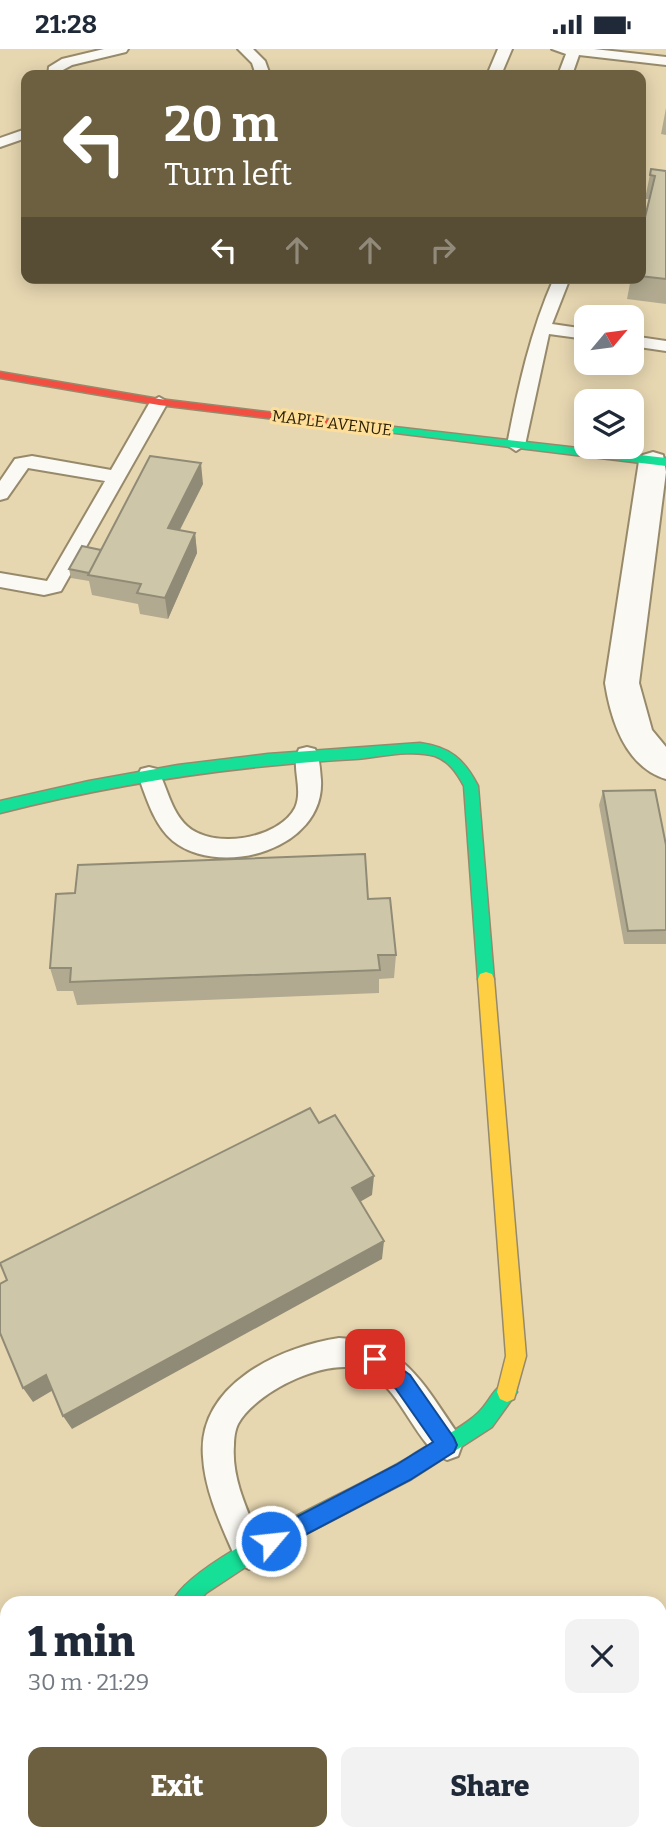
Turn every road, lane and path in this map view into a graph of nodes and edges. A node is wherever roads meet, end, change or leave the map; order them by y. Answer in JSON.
{"nodes":[{"id":1,"x":121,"y":49,"type":"edge"},
{"id":2,"x":245,"y":49,"type":"edge"},
{"id":3,"x":505,"y":49,"type":"edge"},
{"id":4,"x":566,"y":50,"type":"edge"},
{"id":5,"x":636,"y":58,"type":"junction"},
{"id":6,"x":666,"y":61,"type":"edge"},
{"id":7,"x":54,"y":70,"type":"edge"},
{"id":8,"x":261,"y":70,"type":"edge"},
{"id":9,"x":496,"y":70,"type":"edge"},
{"id":10,"x":565,"y":70,"type":"edge"},
{"id":11,"x":632,"y":70,"type":"edge"},
{"id":12,"x":21,"y":135,"type":"edge"},
{"id":13,"x":0,"y":143,"type":"edge"},
{"id":14,"x":560,"y":284,"type":"edge"},
{"id":15,"x":544,"y":328,"type":"junction"},
{"id":16,"x":574,"y":332,"type":"edge"},
{"id":17,"x":644,"y":343,"type":"edge"},
{"id":18,"x":666,"y":346,"type":"edge"},
{"id":19,"x":0,"y":375,"type":"edge"},
{"id":20,"x":159,"y":402,"type":"junction"},
{"id":21,"x":516,"y":445,"type":"junction"},
{"id":22,"x":659,"y":461,"type":"edge"},
{"id":23,"x":117,"y":477,"type":"junction"},
{"id":24,"x":0,"y":494,"type":"edge"},
{"id":25,"x":0,"y":580,"type":"edge"},
{"id":26,"x":307,"y":755,"type":"junction"},
{"id":27,"x":666,"y":767,"type":"edge"},
{"id":28,"x":149,"y":775,"type":"junction"},
{"id":29,"x":0,"y":807,"type":"edge"},
{"id":30,"x":447,"y":1445,"type":"junction"},
{"id":31,"x":249,"y":1553,"type":"junction"},
{"id":32,"x":190,"y":1596,"type":"edge"}],
"edges":[{"from":1,"to":7,"type":"lane"},
{"from":2,"to":8,"type":"lane"},
{"from":3,"to":9,"type":"lane"},
{"from":4,"to":5,"type":"lane"},
{"from":4,"to":10,"type":"lane"},
{"from":5,"to":6,"type":"lane"},
{"from":5,"to":11,"type":"lane"},
{"from":12,"to":13,"type":"lane"},
{"from":14,"to":15,"type":"lane"},
{"from":15,"to":16,"type":"lane"},
{"from":15,"to":21,"type":"lane"},
{"from":17,"to":18,"type":"lane"},
{"from":19,"to":20,"type":"street","name":"MAPLE AVENUE"},
{"from":20,"to":21,"type":"street","name":"MAPLE AVENUE"},
{"from":20,"to":23,"type":"lane"},
{"from":21,"to":22,"type":"street","name":"MAPLE AVENUE"},
{"from":22,"to":27,"type":"street"},
{"from":23,"to":24,"type":"lane"},
{"from":23,"to":25,"type":"lane"},
{"from":26,"to":28,"type":"street"},
{"from":26,"to":28,"type":"lane"},
{"from":26,"to":30,"type":"street"},
{"from":28,"to":29,"type":"street"},
{"from":30,"to":31,"type":"street"},
{"from":30,"to":31,"type":"lane"},
{"from":31,"to":32,"type":"street"}]}
